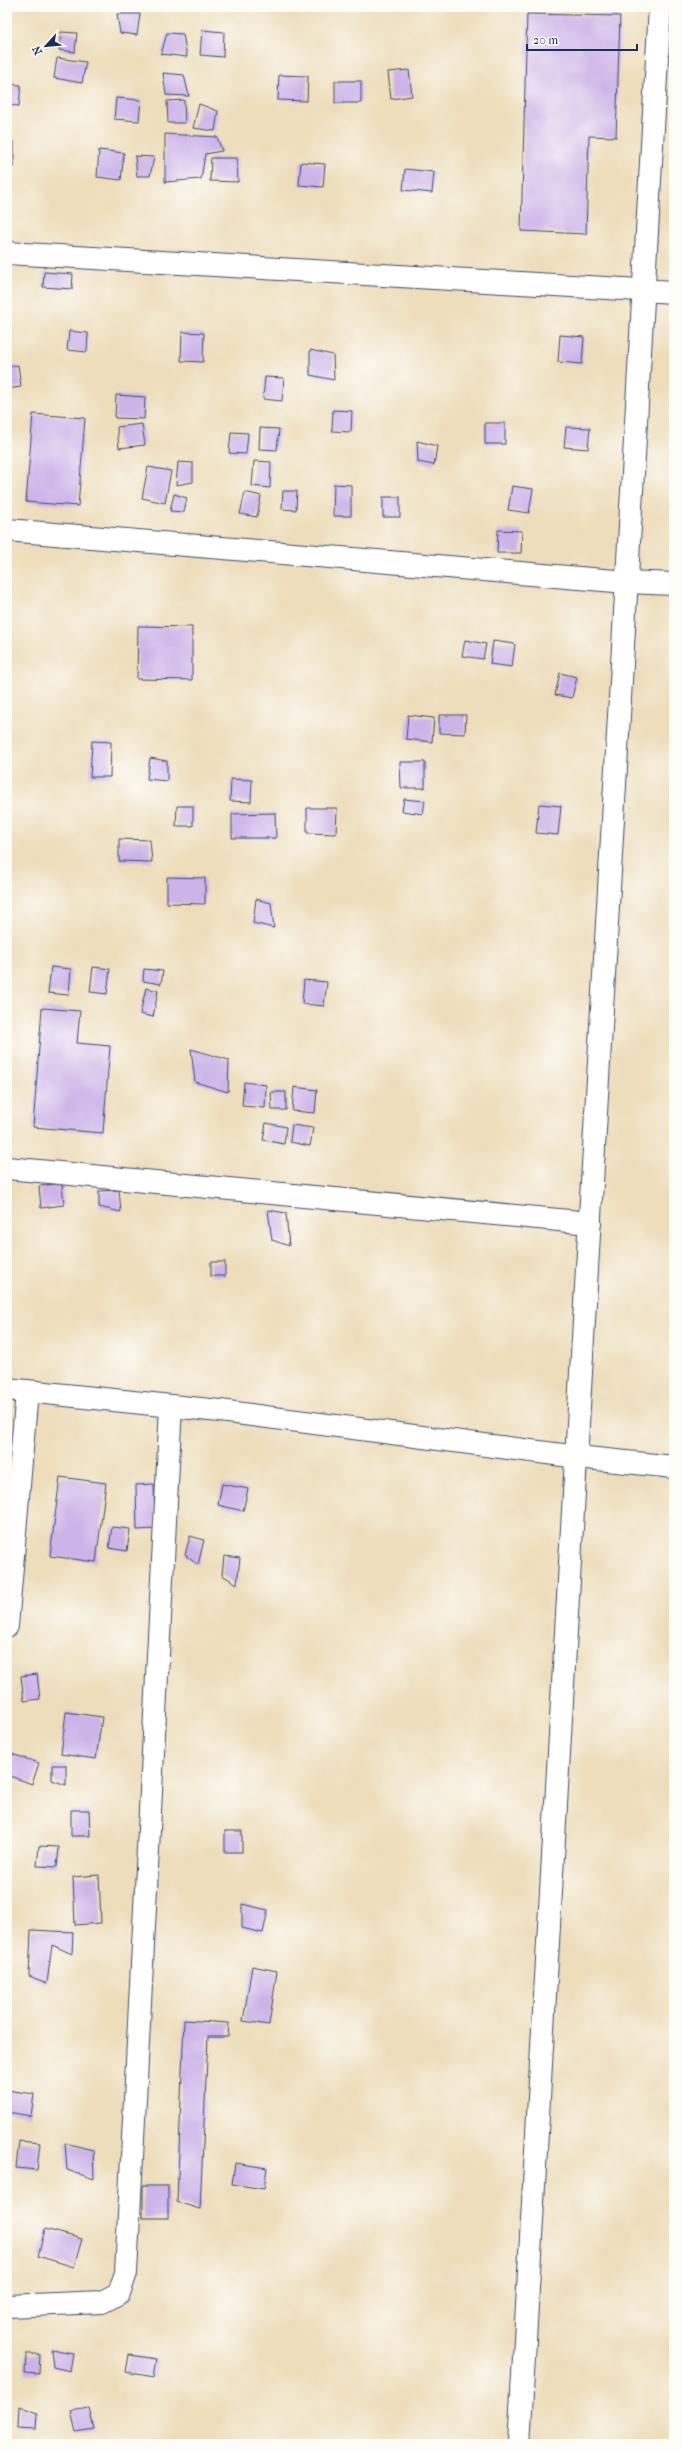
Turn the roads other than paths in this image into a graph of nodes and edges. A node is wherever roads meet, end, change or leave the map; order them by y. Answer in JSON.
{"nodes":[{"id":1,"x":660,"y":7,"type":"edge"},
{"id":2,"x":7,"y":253,"type":"edge"},
{"id":3,"x":643,"y":290,"type":"junction"},
{"id":4,"x":674,"y":292,"type":"edge"},
{"id":5,"x":7,"y":530,"type":"edge"},
{"id":6,"x":627,"y":582,"type":"junction"},
{"id":7,"x":674,"y":584,"type":"edge"},
{"id":8,"x":7,"y":1168,"type":"edge"},
{"id":9,"x":590,"y":1223,"type":"junction"},
{"id":10,"x":17,"y":1390,"type":"edge"},
{"id":11,"x":171,"y":1406,"type":"junction"},
{"id":12,"x":578,"y":1457,"type":"junction"},
{"id":13,"x":674,"y":1468,"type":"edge"},
{"id":14,"x":7,"y":1626,"type":"edge"},
{"id":15,"x":7,"y":2306,"type":"edge"},
{"id":16,"x":519,"y":2444,"type":"edge"}],
"edges":[{"from":1,"to":3,"type":"street"},
{"from":2,"to":3,"type":"street"},
{"from":3,"to":4,"type":"street"},
{"from":3,"to":6,"type":"street"},
{"from":5,"to":6,"type":"street"},
{"from":6,"to":7,"type":"street"},
{"from":6,"to":9,"type":"street"},
{"from":8,"to":9,"type":"street"},
{"from":9,"to":12,"type":"street"},
{"from":10,"to":11,"type":"street"},
{"from":10,"to":14,"type":"street"},
{"from":11,"to":12,"type":"street"},
{"from":11,"to":15,"type":"street"},
{"from":12,"to":13,"type":"street"},
{"from":12,"to":16,"type":"street"}]}
